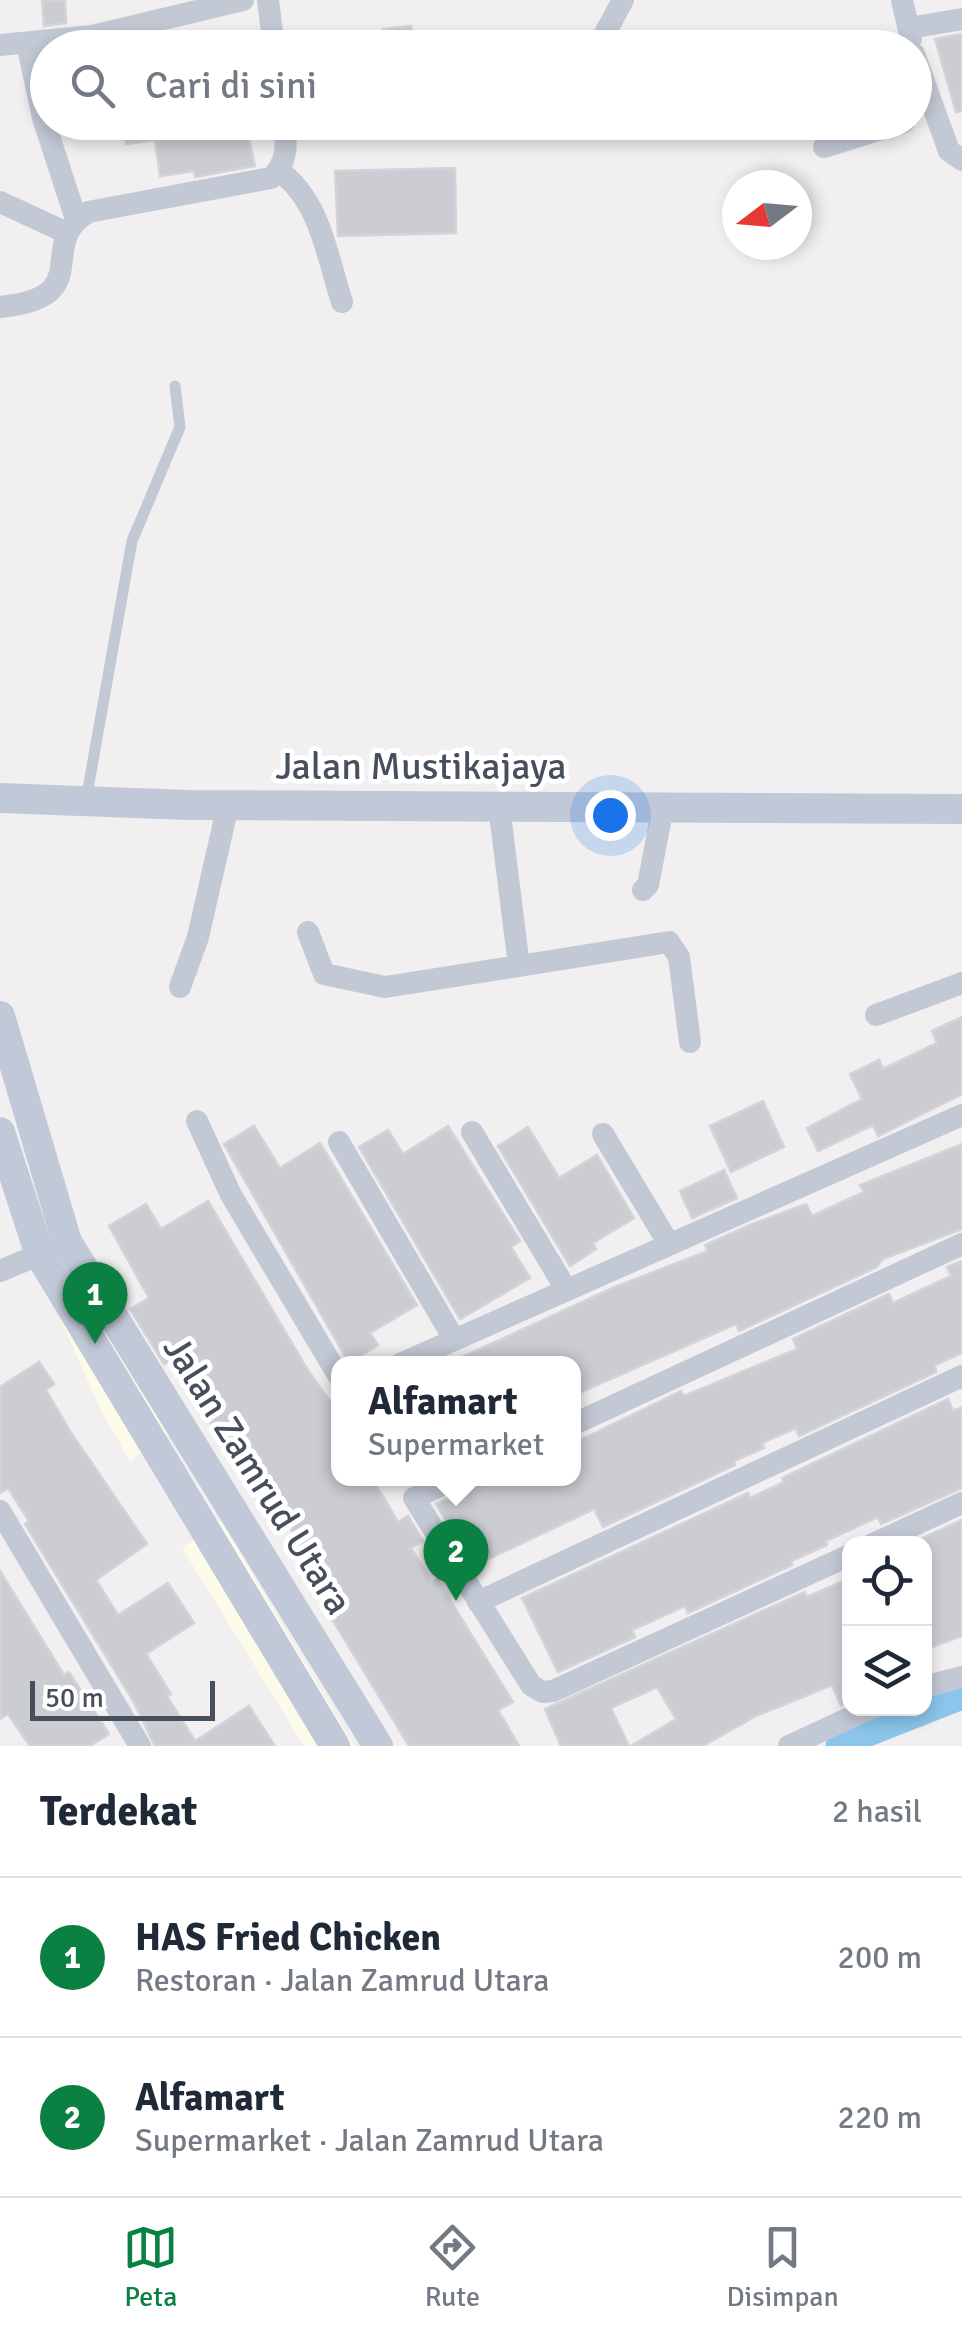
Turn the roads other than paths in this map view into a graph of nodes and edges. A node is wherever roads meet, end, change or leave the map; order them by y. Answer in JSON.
{"nodes":[{"id":1,"x":243,"y":0,"type":"edge"},
{"id":2,"x":268,"y":0,"type":"edge"},
{"id":3,"x":623,"y":0,"type":"edge"},
{"id":4,"x":902,"y":0,"type":"edge"},
{"id":5,"x":962,"y":19,"type":"edge"},
{"id":6,"x":117,"y":30,"type":"edge"},
{"id":7,"x":272,"y":30,"type":"edge"},
{"id":8,"x":607,"y":30,"type":"edge"},
{"id":9,"x":909,"y":30,"type":"edge"},
{"id":10,"x":932,"y":33,"type":"edge"},
{"id":11,"x":26,"y":42,"type":"junction"},
{"id":12,"x":30,"y":42,"type":"edge"},
{"id":13,"x":0,"y":46,"type":"edge"},
{"id":14,"x":30,"y":60,"type":"edge"},
{"id":15,"x":932,"y":126,"type":"edge"},
{"id":16,"x":49,"y":140,"type":"edge"},
{"id":17,"x":286,"y":140,"type":"edge"},
{"id":18,"x":846,"y":140,"type":"edge"},
{"id":19,"x":824,"y":147,"type":"dead end"},
{"id":20,"x":962,"y":160,"type":"edge"},
{"id":21,"x":280,"y":170,"type":"junction"},
{"id":22,"x":0,"y":202,"type":"edge"},
{"id":23,"x":72,"y":226,"type":"junction"},
{"id":24,"x":342,"y":302,"type":"dead end"},
{"id":25,"x":0,"y":306,"type":"edge"},
{"id":26,"x":174,"y":386,"type":"dead end"},
{"id":27,"x":0,"y":798,"type":"edge"},
{"id":28,"x":86,"y":800,"type":"junction"},
{"id":29,"x":228,"y":805,"type":"junction"},
{"id":30,"x":499,"y":806,"type":"junction"},
{"id":31,"x":663,"y":808,"type":"junction"},
{"id":32,"x":962,"y":809,"type":"edge"},
{"id":33,"x":643,"y":890,"type":"dead end"},
{"id":34,"x":308,"y":932,"type":"dead end"},
{"id":35,"x":518,"y":966,"type":"junction"},
{"id":36,"x":962,"y":983,"type":"edge"},
{"id":37,"x":180,"y":986,"type":"dead end"},
{"id":38,"x":876,"y":1015,"type":"dead end"},
{"id":39,"x":0,"y":1016,"type":"edge"},
{"id":40,"x":690,"y":1042,"type":"dead end"},
{"id":41,"x":962,"y":1115,"type":"edge"},
{"id":42,"x":197,"y":1121,"type":"dead end"},
{"id":43,"x":0,"y":1132,"type":"edge"},
{"id":44,"x":472,"y":1132,"type":"dead end"},
{"id":45,"x":603,"y":1134,"type":"dead end"},
{"id":46,"x":339,"y":1142,"type":"dead end"},
{"id":47,"x":670,"y":1244,"type":"junction"},
{"id":48,"x":962,"y":1244,"type":"edge"},
{"id":49,"x":53,"y":1249,"type":"junction"},
{"id":50,"x":0,"y":1272,"type":"edge"},
{"id":51,"x":566,"y":1289,"type":"junction"},
{"id":52,"x":454,"y":1339,"type":"junction"},
{"id":53,"x":417,"y":1356,"type":"edge"},
{"id":54,"x":331,"y":1363,"type":"edge"},
{"id":55,"x":962,"y":1376,"type":"edge"},
{"id":56,"x":581,"y":1421,"type":"edge"},
{"id":57,"x":408,"y":1488,"type":"edge"},
{"id":58,"x":962,"y":1503,"type":"edge"},
{"id":59,"x":0,"y":1511,"type":"edge"},
{"id":60,"x":891,"y":1536,"type":"edge"},
{"id":61,"x":842,"y":1558,"type":"edge"},
{"id":62,"x":478,"y":1602,"type":"junction"},
{"id":63,"x":962,"y":1678,"type":"edge"},
{"id":64,"x":932,"y":1685,"type":"edge"},
{"id":65,"x":854,"y":1716,"type":"edge"},
{"id":66,"x":140,"y":1746,"type":"edge"},
{"id":67,"x":335,"y":1746,"type":"edge"},
{"id":68,"x":378,"y":1746,"type":"edge"},
{"id":69,"x":789,"y":1746,"type":"edge"}],
"edges":[{"from":1,"to":6,"type":"street"},
{"from":2,"to":7,"type":"street"},
{"from":3,"to":8,"type":"street"},
{"from":4,"to":9,"type":"street"},
{"from":5,"to":10,"type":"street"},
{"from":11,"to":12,"type":"street"},
{"from":11,"to":13,"type":"street"},
{"from":11,"to":14,"type":"street"},
{"from":15,"to":20,"type":"street"},
{"from":16,"to":23,"type":"street"},
{"from":17,"to":21,"type":"street"},
{"from":18,"to":19,"type":"street"},
{"from":21,"to":23,"type":"street"},
{"from":21,"to":24,"type":"street"},
{"from":22,"to":23,"type":"street"},
{"from":23,"to":25,"type":"street"},
{"from":26,"to":28,"type":"lane"},
{"from":27,"to":28,"type":"street","name":"Jalan Mustikajaya"},
{"from":28,"to":29,"type":"street","name":"Jalan Mustikajaya"},
{"from":29,"to":30,"type":"street","name":"Jalan Mustikajaya"},
{"from":29,"to":37,"type":"street"},
{"from":30,"to":31,"type":"street","name":"Jalan Mustikajaya"},
{"from":30,"to":35,"type":"street"},
{"from":31,"to":32,"type":"street","name":"Jalan Mustikajaya"},
{"from":31,"to":33,"type":"street"},
{"from":34,"to":35,"type":"street"},
{"from":35,"to":40,"type":"street"},
{"from":36,"to":38,"type":"street"},
{"from":39,"to":49,"type":"street","name":"Jalan Zamrud Utara"},
{"from":41,"to":47,"type":"street"},
{"from":42,"to":54,"type":"street"},
{"from":43,"to":49,"type":"street","name":"Jalan Zamrud Utara"},
{"from":44,"to":51,"type":"street"},
{"from":45,"to":47,"type":"street"},
{"from":46,"to":52,"type":"street"},
{"from":47,"to":51,"type":"street"},
{"from":48,"to":56,"type":"street"},
{"from":49,"to":50,"type":"street"},
{"from":49,"to":67,"type":"street","name":"Jalan Zamrud Utara"},
{"from":49,"to":68,"type":"street","name":"Jalan Zamrud Utara"},
{"from":51,"to":52,"type":"street"},
{"from":52,"to":53,"type":"street"},
{"from":55,"to":62,"type":"street"},
{"from":57,"to":62,"type":"street"},
{"from":58,"to":60,"type":"street"},
{"from":59,"to":66,"type":"street"},
{"from":61,"to":62,"type":"street"},
{"from":63,"to":64,"type":"street"},
{"from":65,"to":69,"type":"street"}]}
